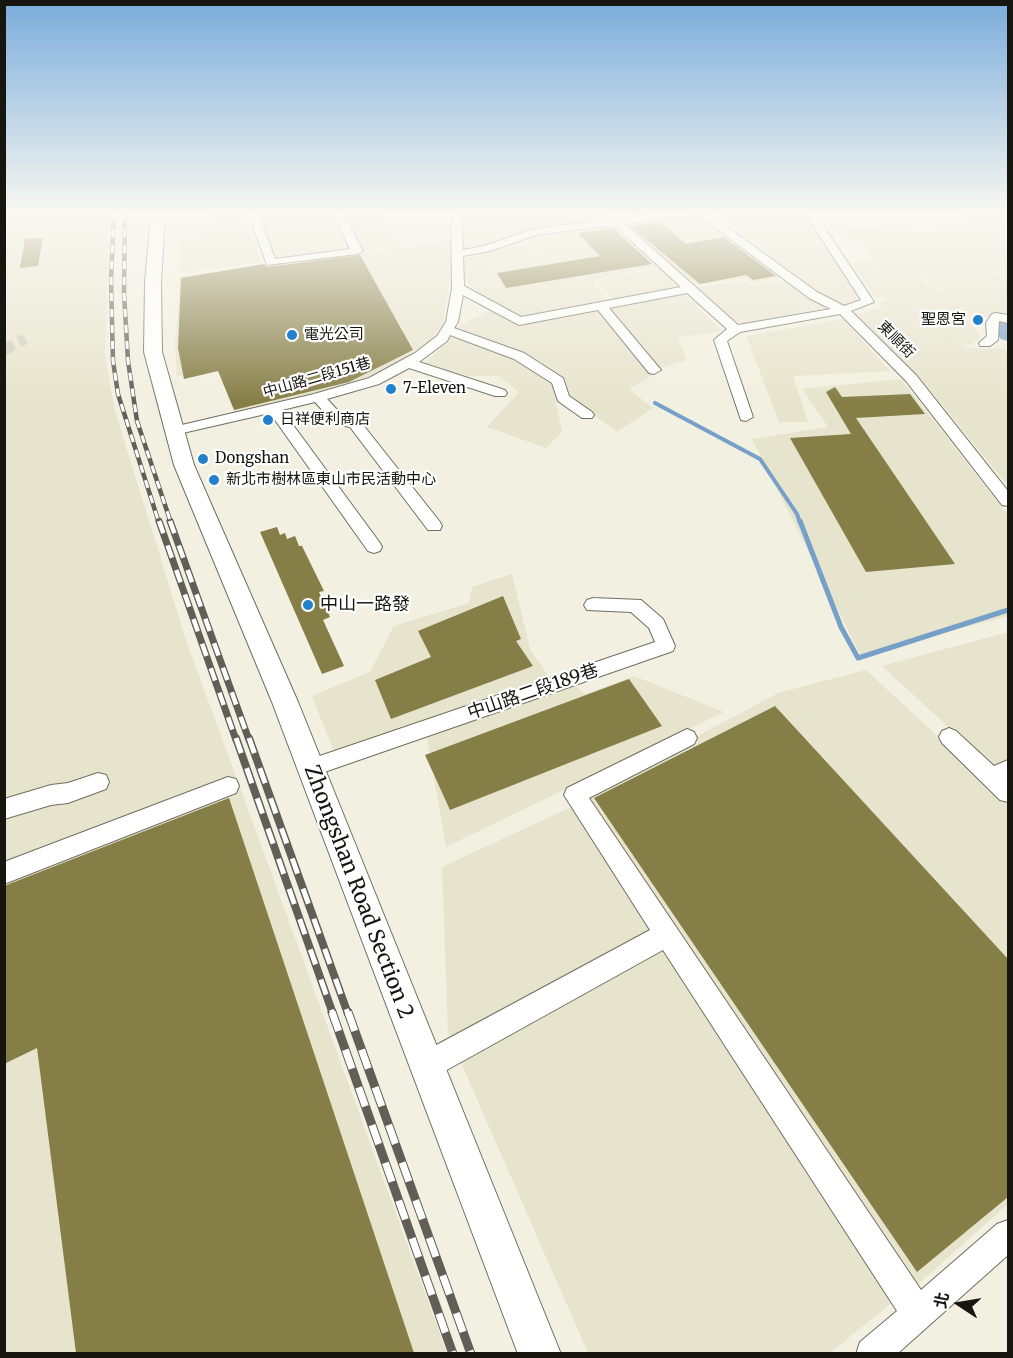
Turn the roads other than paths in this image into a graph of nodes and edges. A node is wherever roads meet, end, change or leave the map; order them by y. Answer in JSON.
{"nodes":[{"id":1,"x":153,"y":276,"type":"edge"},
{"id":2,"x":164,"y":276,"type":"edge"},
{"id":3,"x":458,"y":276,"type":"edge"},
{"id":4,"x":676,"y":276,"type":"edge"},
{"id":5,"x":789,"y":276,"type":"edge"},
{"id":6,"x":851,"y":276,"type":"edge"},
{"id":7,"x":458,"y":288,"type":"junction"},
{"id":8,"x":690,"y":289,"type":"junction"},
{"id":9,"x":489,"y":305,"type":"junction"},
{"id":10,"x":601,"y":306,"type":"junction"},
{"id":11,"x":843,"y":310,"type":"junction"},
{"id":12,"x":1002,"y":318,"type":"edge"},
{"id":13,"x":450,"y":326,"type":"junction"},
{"id":14,"x":736,"y":328,"type":"junction"},
{"id":15,"x":984,"y":343,"type":"dead end"},
{"id":16,"x":408,"y":363,"type":"junction"},
{"id":17,"x":654,"y":370,"type":"dead end"},
{"id":18,"x":500,"y":393,"type":"dead end"},
{"id":19,"x":318,"y":397,"type":"junction"},
{"id":20,"x":274,"y":408,"type":"junction"},
{"id":21,"x":588,"y":415,"type":"dead end"},
{"id":22,"x":746,"y":417,"type":"dead end"},
{"id":23,"x":174,"y":431,"type":"junction"},
{"id":24,"x":1008,"y":501,"type":"edge"},
{"id":25,"x":434,"y":526,"type":"dead end"},
{"id":26,"x":374,"y":547,"type":"dead end"},
{"id":27,"x":593,"y":604,"type":"dead end"},
{"id":28,"x":949,"y":737,"type":"dead end"},
{"id":29,"x":687,"y":738,"type":"dead end"},
{"id":30,"x":310,"y":768,"type":"junction"},
{"id":31,"x":1001,"y":773,"type":"edge"},
{"id":32,"x":98,"y":782,"type":"dead end"},
{"id":33,"x":228,"y":786,"type":"dead end"},
{"id":34,"x":1008,"y":793,"type":"edge"},
{"id":35,"x":4,"y":808,"type":"edge"},
{"id":36,"x":4,"y":873,"type":"edge"},
{"id":37,"x":666,"y":935,"type":"junction"},
{"id":38,"x":426,"y":1066,"type":"junction"},
{"id":39,"x":1008,"y":1235,"type":"edge"},
{"id":40,"x":918,"y":1314,"type":"junction"},
{"id":41,"x":540,"y":1353,"type":"edge"},
{"id":42,"x":872,"y":1353,"type":"edge"}],
"edges":[{"from":1,"to":23,"type":"main road","name":"Zhongshan Road Section 2"},
{"from":2,"to":23,"type":"main road","name":"Zhongshan Road Section 2"},
{"from":3,"to":7,"type":"street"},
{"from":4,"to":8,"type":"street"},
{"from":5,"to":11,"type":"street","name":"東順街"},
{"from":6,"to":11,"type":"street"},
{"from":7,"to":9,"type":"street"},
{"from":7,"to":13,"type":"street"},
{"from":8,"to":10,"type":"street"},
{"from":8,"to":14,"type":"street"},
{"from":9,"to":10,"type":"street"},
{"from":9,"to":13,"type":"street","name":"中山路二段151巷"},
{"from":10,"to":17,"type":"street"},
{"from":11,"to":14,"type":"street"},
{"from":11,"to":24,"type":"street","name":"東順街"},
{"from":12,"to":15,"type":"street"},
{"from":13,"to":16,"type":"street","name":"中山路二段151巷"},
{"from":13,"to":21,"type":"street"},
{"from":14,"to":22,"type":"street"},
{"from":16,"to":18,"type":"street"},
{"from":16,"to":19,"type":"street","name":"中山路二段151巷"},
{"from":19,"to":20,"type":"street","name":"中山路二段151巷"},
{"from":19,"to":25,"type":"street"},
{"from":20,"to":23,"type":"street","name":"中山路二段151巷"},
{"from":20,"to":26,"type":"street"},
{"from":23,"to":30,"type":"main road","name":"Zhongshan Road Section 2"},
{"from":27,"to":30,"type":"street","name":"中山路二段189巷"},
{"from":28,"to":31,"type":"street"},
{"from":29,"to":37,"type":"street"},
{"from":30,"to":38,"type":"main road","name":"Zhongshan Road Section 2"},
{"from":31,"to":34,"type":"street"},
{"from":32,"to":35,"type":"street"},
{"from":33,"to":36,"type":"street"},
{"from":37,"to":38,"type":"street"},
{"from":37,"to":40,"type":"street"},
{"from":38,"to":41,"type":"main road","name":"Zhongshan Road Section 2"},
{"from":39,"to":40,"type":"street"},
{"from":40,"to":42,"type":"street"}]}
